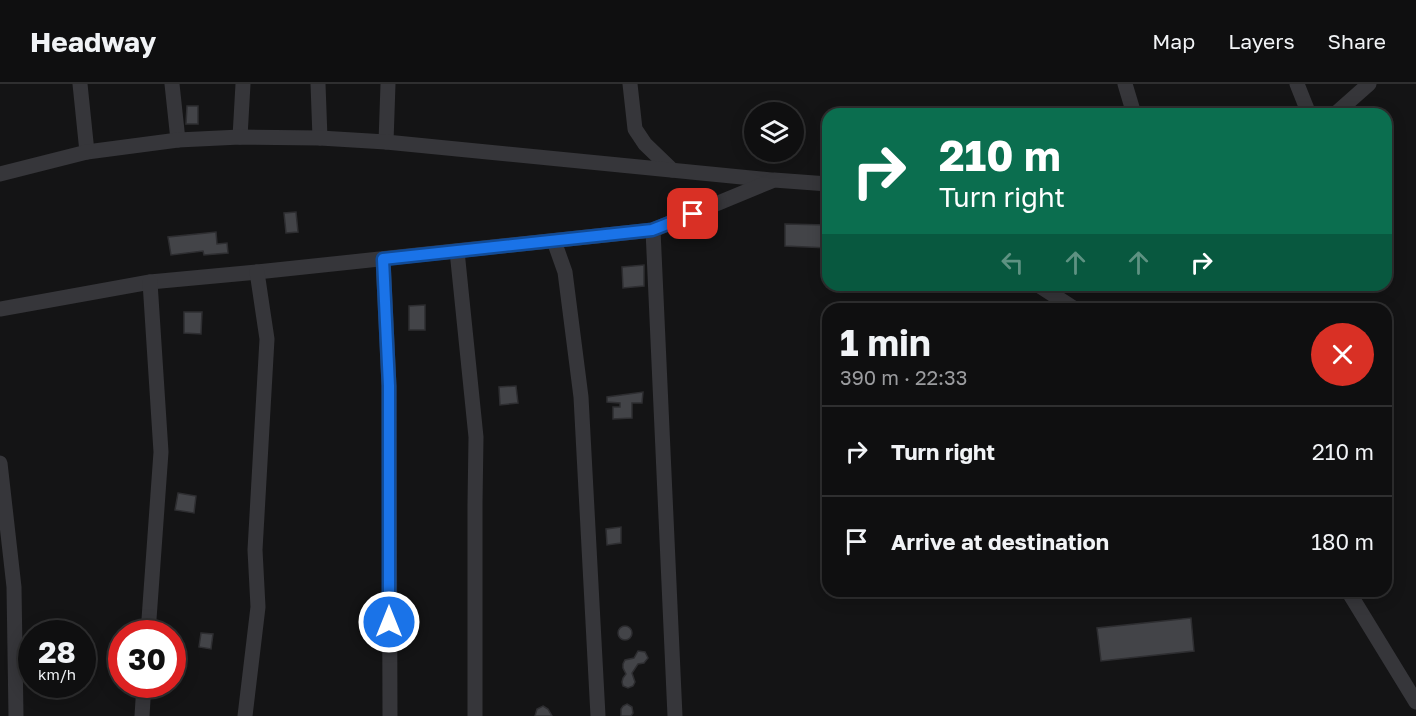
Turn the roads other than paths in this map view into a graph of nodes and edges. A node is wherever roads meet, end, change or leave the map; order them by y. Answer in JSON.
{"nodes":[{"id":1,"x":80,"y":84,"type":"edge"},
{"id":2,"x":172,"y":84,"type":"edge"},
{"id":3,"x":243,"y":84,"type":"edge"},
{"id":4,"x":318,"y":84,"type":"edge"},
{"id":5,"x":388,"y":84,"type":"edge"},
{"id":6,"x":630,"y":84,"type":"edge"},
{"id":7,"x":1125,"y":84,"type":"edge"},
{"id":8,"x":1297,"y":84,"type":"edge"},
{"id":9,"x":1369,"y":84,"type":"edge"},
{"id":10,"x":1132,"y":108,"type":"edge"},
{"id":11,"x":1307,"y":108,"type":"edge"},
{"id":12,"x":1342,"y":108,"type":"edge"},
{"id":13,"x":240,"y":136,"type":"junction"},
{"id":14,"x":320,"y":138,"type":"junction"},
{"id":15,"x":178,"y":140,"type":"junction"},
{"id":16,"x":386,"y":141,"type":"junction"},
{"id":17,"x":87,"y":152,"type":"junction"},
{"id":18,"x":672,"y":170,"type":"junction"},
{"id":19,"x":0,"y":174,"type":"edge"},
{"id":20,"x":774,"y":180,"type":"junction"},
{"id":21,"x":822,"y":184,"type":"edge"},
{"id":22,"x":652,"y":230,"type":"junction"},
{"id":23,"x":554,"y":241,"type":"junction"},
{"id":24,"x":457,"y":251,"type":"junction"},
{"id":25,"x":383,"y":259,"type":"junction"},
{"id":26,"x":257,"y":272,"type":"junction"},
{"id":27,"x":150,"y":282,"type":"junction"},
{"id":28,"x":1047,"y":291,"type":"edge"},
{"id":29,"x":1066,"y":303,"type":"edge"},
{"id":30,"x":0,"y":309,"type":"edge"},
{"id":31,"x":0,"y":463,"type":"edge"},
{"id":32,"x":1352,"y":597,"type":"edge"},
{"id":33,"x":149,"y":620,"type":"edge"},
{"id":34,"x":143,"y":698,"type":"edge"},
{"id":35,"x":1416,"y":702,"type":"edge"},
{"id":36,"x":16,"y":716,"type":"edge"},
{"id":37,"x":142,"y":716,"type":"edge"},
{"id":38,"x":245,"y":716,"type":"edge"},
{"id":39,"x":390,"y":716,"type":"edge"},
{"id":40,"x":475,"y":716,"type":"edge"},
{"id":41,"x":598,"y":716,"type":"edge"},
{"id":42,"x":675,"y":716,"type":"edge"}],
"edges":[{"from":1,"to":17,"type":"street"},
{"from":2,"to":15,"type":"street"},
{"from":3,"to":13,"type":"street"},
{"from":4,"to":14,"type":"street"},
{"from":5,"to":16,"type":"street"},
{"from":6,"to":18,"type":"street"},
{"from":7,"to":10,"type":"street"},
{"from":8,"to":11,"type":"street"},
{"from":9,"to":12,"type":"street"},
{"from":13,"to":14,"type":"street"},
{"from":13,"to":15,"type":"street"},
{"from":14,"to":16,"type":"street"},
{"from":15,"to":17,"type":"street"},
{"from":16,"to":18,"type":"street"},
{"from":17,"to":19,"type":"street"},
{"from":18,"to":20,"type":"street"},
{"from":20,"to":21,"type":"street"},
{"from":20,"to":22,"type":"street"},
{"from":22,"to":23,"type":"street"},
{"from":22,"to":42,"type":"street"},
{"from":23,"to":24,"type":"street"},
{"from":23,"to":41,"type":"street"},
{"from":24,"to":25,"type":"street"},
{"from":24,"to":40,"type":"street"},
{"from":25,"to":26,"type":"street"},
{"from":25,"to":39,"type":"street"},
{"from":26,"to":27,"type":"street"},
{"from":26,"to":38,"type":"street"},
{"from":27,"to":30,"type":"street"},
{"from":27,"to":33,"type":"street"},
{"from":28,"to":29,"type":"street"},
{"from":31,"to":36,"type":"street"},
{"from":32,"to":35,"type":"street"},
{"from":34,"to":37,"type":"street"}]}
